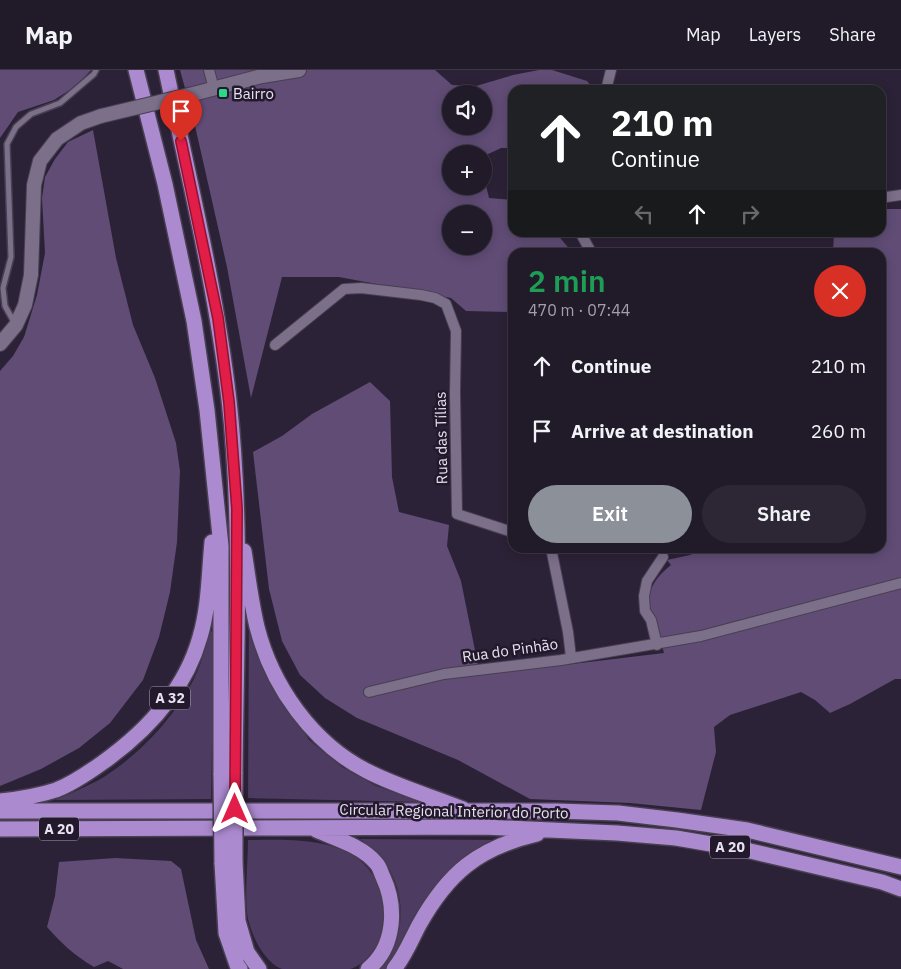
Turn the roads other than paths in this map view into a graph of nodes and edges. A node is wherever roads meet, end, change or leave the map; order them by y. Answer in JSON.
{"nodes":[{"id":1,"x":96,"y":70,"type":"edge"},
{"id":2,"x":136,"y":70,"type":"edge"},
{"id":3,"x":166,"y":70,"type":"edge"},
{"id":4,"x":209,"y":70,"type":"edge"},
{"id":5,"x":299,"y":70,"type":"edge"},
{"id":6,"x":612,"y":70,"type":"edge"},
{"id":7,"x":608,"y":85,"type":"edge"},
{"id":8,"x":214,"y":88,"type":"junction"},
{"id":9,"x":901,"y":195,"type":"edge"},
{"id":10,"x":886,"y":197,"type":"edge"},
{"id":11,"x":583,"y":237,"type":"edge"},
{"id":12,"x":589,"y":248,"type":"edge"},
{"id":13,"x":16,"y":325,"type":"junction"},
{"id":14,"x":0,"y":344,"type":"edge"},
{"id":15,"x":275,"y":345,"type":"dead end"},
{"id":16,"x":216,"y":501,"type":"junction"},
{"id":17,"x":237,"y":509,"type":"junction"},
{"id":18,"x":508,"y":531,"type":"edge"},
{"id":19,"x":552,"y":553,"type":"edge"},
{"id":20,"x":663,"y":557,"type":"dead end"},
{"id":21,"x":901,"y":583,"type":"edge"},
{"id":22,"x":657,"y":645,"type":"junction"},
{"id":23,"x":570,"y":657,"type":"junction"},
{"id":24,"x":368,"y":692,"type":"dead end"},
{"id":25,"x":228,"y":775,"type":"junction"},
{"id":26,"x":0,"y":801,"type":"edge"},
{"id":27,"x":0,"y":811,"type":"edge"},
{"id":28,"x":470,"y":811,"type":"junction"},
{"id":29,"x":0,"y":828,"type":"edge"},
{"id":30,"x":310,"y":828,"type":"junction"},
{"id":31,"x":555,"y":829,"type":"junction"},
{"id":32,"x":228,"y":862,"type":"junction"},
{"id":33,"x":901,"y":867,"type":"edge"},
{"id":34,"x":901,"y":889,"type":"edge"},
{"id":35,"x":240,"y":969,"type":"edge"},
{"id":36,"x":259,"y":969,"type":"edge"},
{"id":37,"x":368,"y":969,"type":"edge"},
{"id":38,"x":394,"y":969,"type":"edge"}],
"edges":[{"from":1,"to":13,"type":"lane"},
{"from":2,"to":16,"type":"highway","number":"A 32"},
{"from":3,"to":17,"type":"highway","number":"A 32"},
{"from":4,"to":8,"type":"street"},
{"from":5,"to":8,"type":"street"},
{"from":6,"to":7,"type":"street"},
{"from":8,"to":13,"type":"street","bridge":true},
{"from":9,"to":10,"type":"street"},
{"from":11,"to":12,"type":"street"},
{"from":13,"to":14,"type":"street"},
{"from":15,"to":18,"type":"street","name":"Rua das Tílias"},
{"from":16,"to":25,"type":"highway","number":"A 32"},
{"from":16,"to":26,"type":"highway","number":"A 32"},
{"from":17,"to":25,"type":"highway","number":"A 32"},
{"from":17,"to":28,"type":"highway","number":"A 32"},
{"from":19,"to":23,"type":"street"},
{"from":20,"to":22,"type":"street"},
{"from":21,"to":22,"type":"street","name":"Rua do Pinhão"},
{"from":22,"to":23,"type":"street","name":"Rua do Pinhão"},
{"from":23,"to":24,"type":"street","name":"Rua do Pinhão"},
{"from":25,"to":32,"type":"highway","number":"A 32","bridge":true},
{"from":27,"to":28,"type":"highway","name":"Circular Regional Interior do Porto","number":"A 20"},
{"from":28,"to":33,"type":"highway","name":"Circular Regional Interior do Porto","number":"A 20"},
{"from":29,"to":30,"type":"highway","name":"Circular Regional Interior do Porto","number":"A 20"},
{"from":30,"to":31,"type":"highway","name":"Circular Regional Interior do Porto","number":"A 20"},
{"from":30,"to":37,"type":"highway"},
{"from":31,"to":34,"type":"highway","name":"Circular Regional Interior do Porto","number":"A 20"},
{"from":31,"to":38,"type":"highway"},
{"from":32,"to":35,"type":"highway","number":"A 32"},
{"from":32,"to":36,"type":"highway","number":"A 32"}]}
